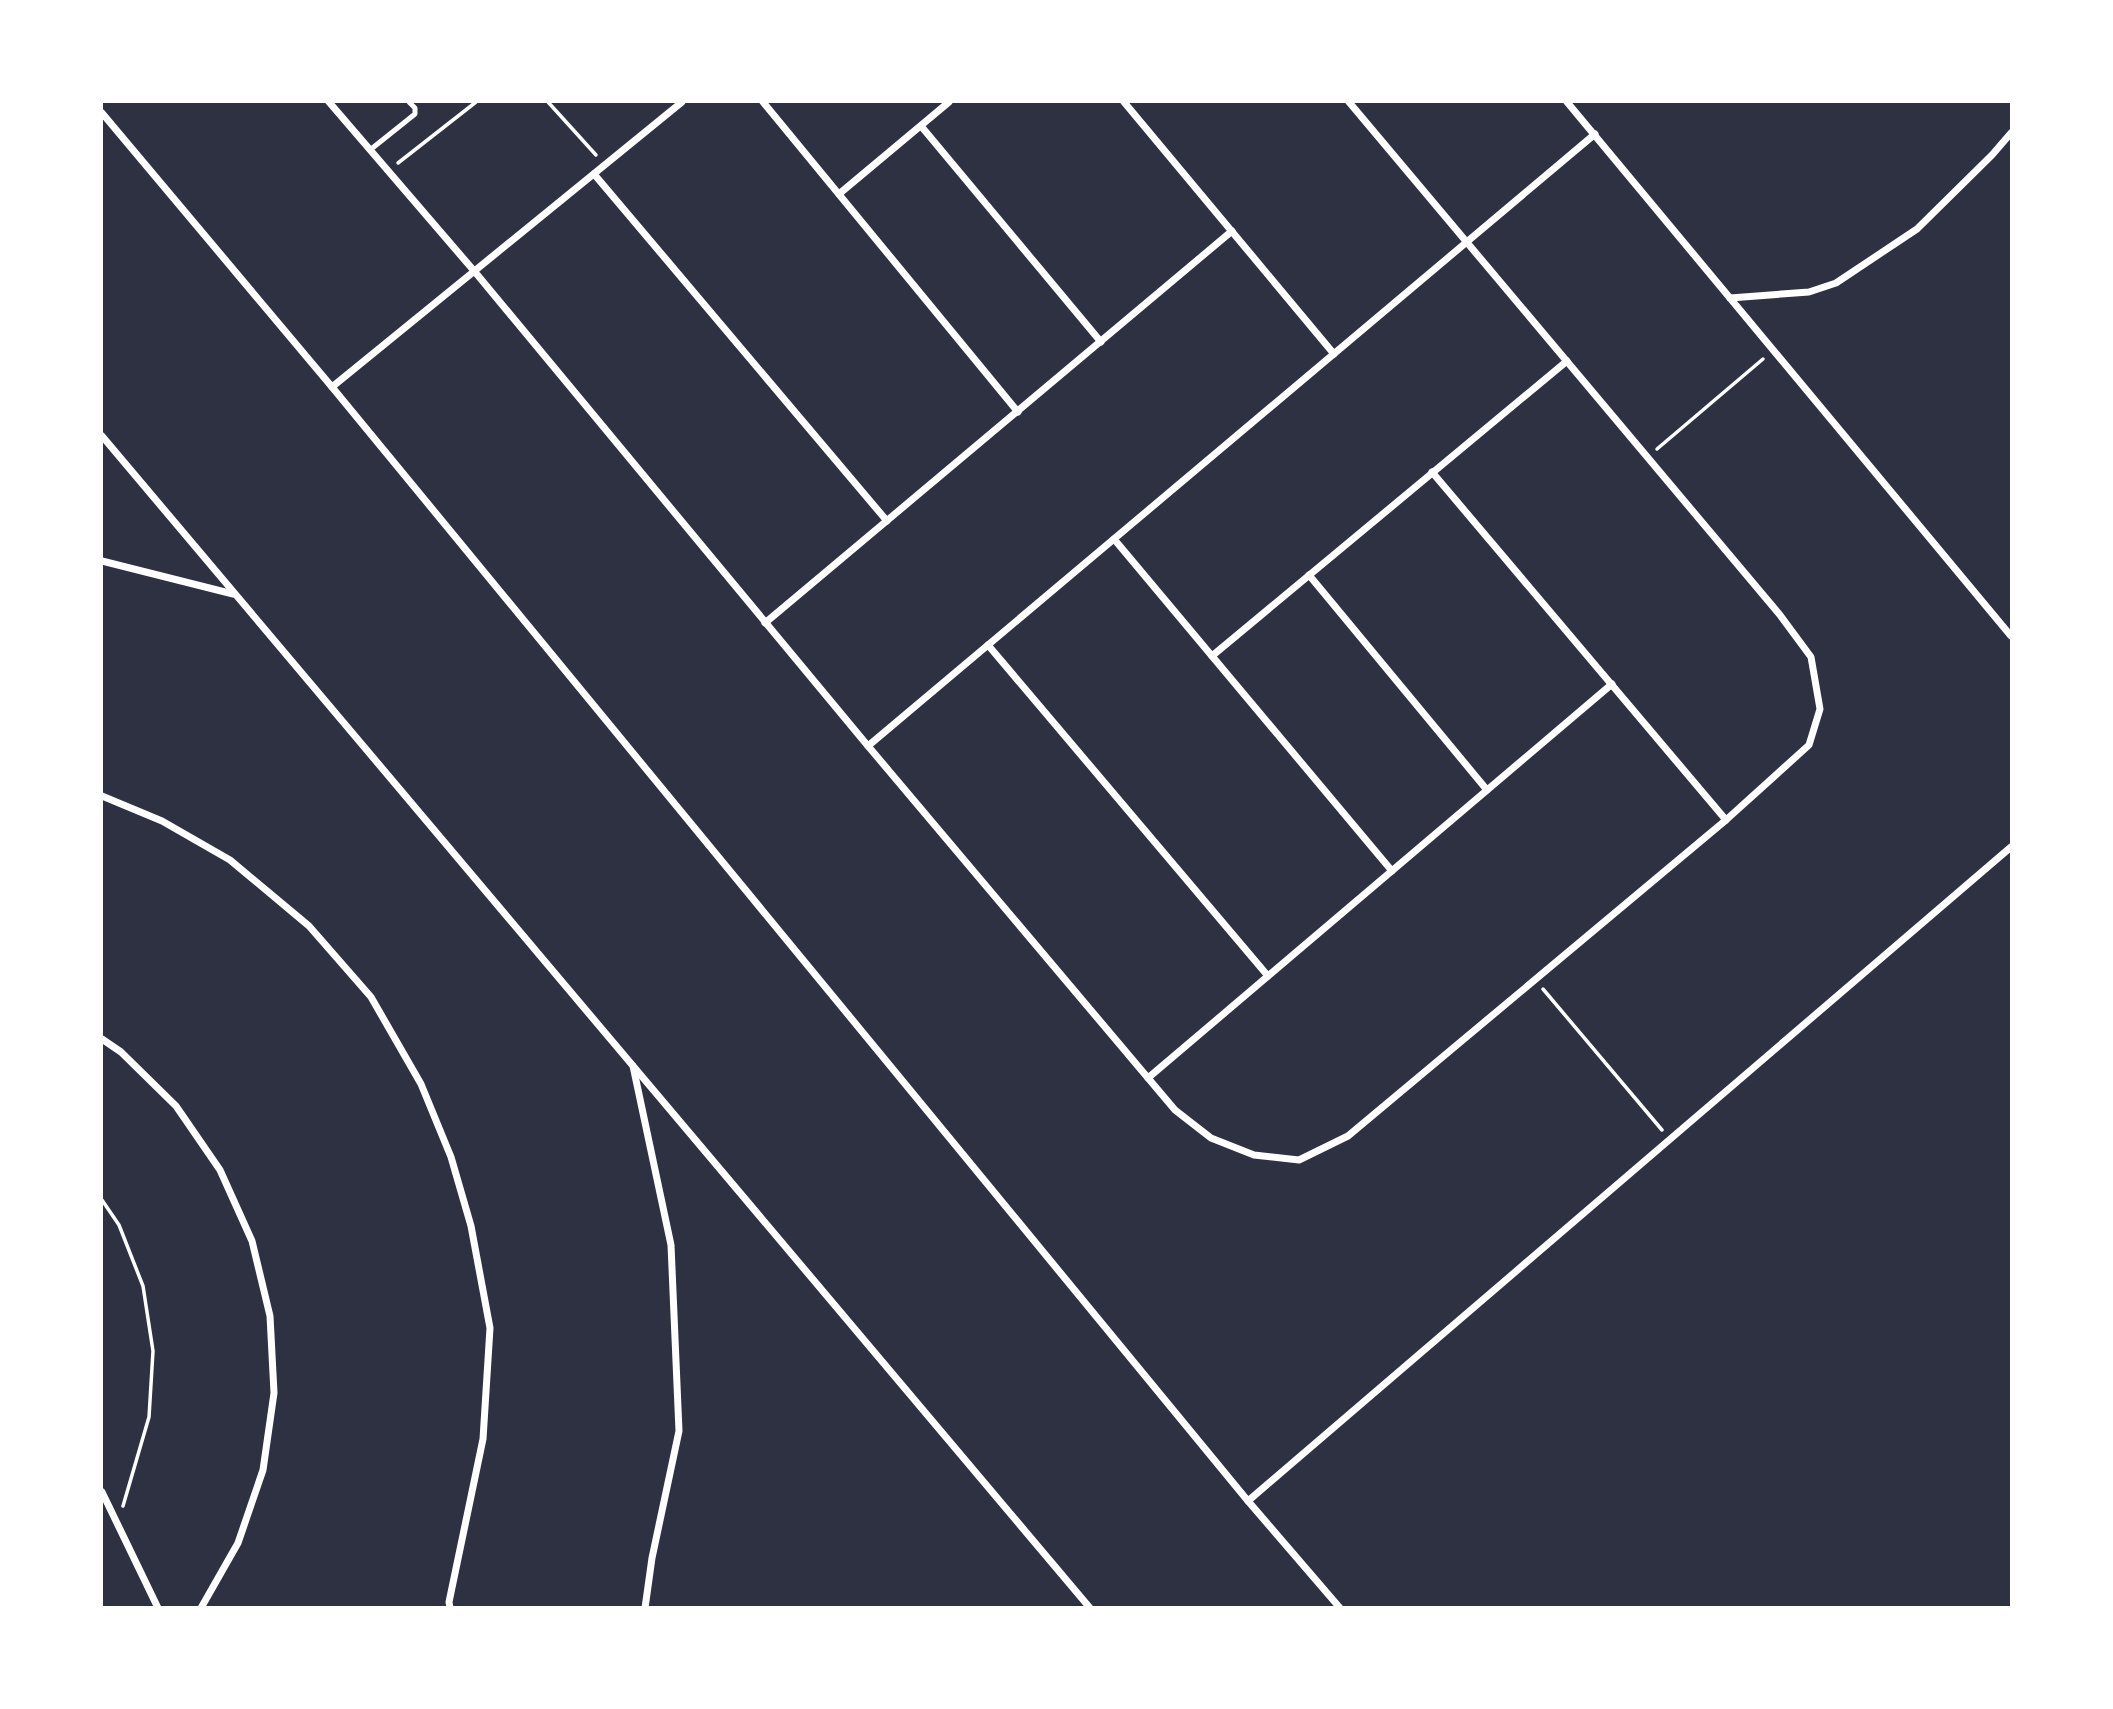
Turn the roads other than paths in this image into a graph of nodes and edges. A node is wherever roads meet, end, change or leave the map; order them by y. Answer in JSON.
{"nodes":[{"id":1,"x":329,"y":102,"type":"edge"},
{"id":2,"x":410,"y":102,"type":"edge"},
{"id":3,"x":682,"y":102,"type":"edge"},
{"id":4,"x":763,"y":102,"type":"edge"},
{"id":5,"x":949,"y":102,"type":"edge"},
{"id":6,"x":1124,"y":102,"type":"edge"},
{"id":7,"x":1349,"y":102,"type":"edge"},
{"id":8,"x":1567,"y":102,"type":"edge"},
{"id":9,"x":102,"y":113,"type":"edge"},
{"id":10,"x":921,"y":125,"type":"junction"},
{"id":11,"x":2011,"y":133,"type":"edge"},
{"id":12,"x":1595,"y":134,"type":"junction"},
{"id":13,"x":370,"y":150,"type":"junction"},
{"id":14,"x":594,"y":174,"type":"junction"},
{"id":15,"x":839,"y":194,"type":"junction"},
{"id":16,"x":1232,"y":232,"type":"junction"},
{"id":17,"x":1467,"y":241,"type":"junction"},
{"id":18,"x":475,"y":272,"type":"junction"},
{"id":19,"x":1730,"y":298,"type":"junction"},
{"id":20,"x":1101,"y":342,"type":"junction"},
{"id":21,"x":1334,"y":354,"type":"junction"},
{"id":22,"x":1567,"y":360,"type":"junction"},
{"id":23,"x":332,"y":387,"type":"junction"},
{"id":24,"x":1018,"y":412,"type":"junction"},
{"id":25,"x":102,"y":436,"type":"edge"},
{"id":26,"x":1432,"y":472,"type":"junction"},
{"id":27,"x":887,"y":521,"type":"junction"},
{"id":28,"x":1114,"y":539,"type":"junction"},
{"id":29,"x":102,"y":561,"type":"edge"},
{"id":30,"x":1309,"y":575,"type":"junction"},
{"id":31,"x":234,"y":594,"type":"junction"},
{"id":32,"x":765,"y":623,"type":"junction"},
{"id":33,"x":2011,"y":636,"type":"edge"},
{"id":34,"x":988,"y":645,"type":"junction"},
{"id":35,"x":1212,"y":656,"type":"junction"},
{"id":36,"x":1612,"y":684,"type":"junction"},
{"id":37,"x":868,"y":746,"type":"junction"},
{"id":38,"x":1488,"y":790,"type":"junction"},
{"id":39,"x":102,"y":796,"type":"edge"},
{"id":40,"x":1726,"y":820,"type":"junction"},
{"id":41,"x":2011,"y":847,"type":"edge"},
{"id":42,"x":1392,"y":870,"type":"junction"},
{"id":43,"x":1268,"y":976,"type":"junction"},
{"id":44,"x":102,"y":1039,"type":"edge"},
{"id":45,"x":633,"y":1064,"type":"junction"},
{"id":46,"x":1148,"y":1078,"type":"junction"},
{"id":47,"x":102,"y":1492,"type":"edge"},
{"id":48,"x":1248,"y":1501,"type":"junction"},
{"id":49,"x":448,"y":1606,"type":"edge"},
{"id":50,"x":158,"y":1608,"type":"edge"},
{"id":51,"x":201,"y":1608,"type":"edge"},
{"id":52,"x":645,"y":1608,"type":"edge"},
{"id":53,"x":1090,"y":1608,"type":"edge"},
{"id":54,"x":1340,"y":1608,"type":"edge"}],
"edges":[{"from":1,"to":13,"type":"street"},
{"from":2,"to":13,"type":"lane"},
{"from":3,"to":14,"type":"street"},
{"from":4,"to":15,"type":"street"},
{"from":5,"to":10,"type":"street"},
{"from":6,"to":16,"type":"street"},
{"from":7,"to":17,"type":"street"},
{"from":8,"to":12,"type":"street"},
{"from":9,"to":23,"type":"street"},
{"from":10,"to":15,"type":"street"},
{"from":10,"to":20,"type":"street"},
{"from":11,"to":19,"type":"street"},
{"from":12,"to":17,"type":"street"},
{"from":12,"to":19,"type":"street"},
{"from":13,"to":18,"type":"street"},
{"from":14,"to":18,"type":"street"},
{"from":14,"to":27,"type":"street"},
{"from":15,"to":24,"type":"street"},
{"from":16,"to":20,"type":"street"},
{"from":16,"to":21,"type":"street"},
{"from":17,"to":21,"type":"street"},
{"from":17,"to":22,"type":"street"},
{"from":18,"to":23,"type":"street"},
{"from":18,"to":32,"type":"street"},
{"from":19,"to":33,"type":"street"},
{"from":20,"to":24,"type":"street"},
{"from":21,"to":28,"type":"street"},
{"from":22,"to":26,"type":"street"},
{"from":22,"to":40,"type":"street"},
{"from":23,"to":48,"type":"street"},
{"from":24,"to":27,"type":"street"},
{"from":25,"to":31,"type":"street"},
{"from":26,"to":30,"type":"street"},
{"from":26,"to":36,"type":"street"},
{"from":27,"to":32,"type":"street"},
{"from":28,"to":34,"type":"street"},
{"from":28,"to":35,"type":"street"},
{"from":29,"to":31,"type":"street"},
{"from":30,"to":35,"type":"street"},
{"from":30,"to":38,"type":"street"},
{"from":31,"to":45,"type":"street"},
{"from":32,"to":37,"type":"street"},
{"from":34,"to":37,"type":"street"},
{"from":34,"to":43,"type":"street"},
{"from":35,"to":42,"type":"street"},
{"from":36,"to":38,"type":"street"},
{"from":36,"to":40,"type":"street"},
{"from":37,"to":46,"type":"street"},
{"from":38,"to":42,"type":"street"},
{"from":39,"to":49,"type":"street"},
{"from":40,"to":46,"type":"street"},
{"from":41,"to":48,"type":"street"},
{"from":42,"to":43,"type":"street"},
{"from":43,"to":46,"type":"street"},
{"from":44,"to":51,"type":"street"},
{"from":45,"to":52,"type":"street"},
{"from":45,"to":53,"type":"street"},
{"from":47,"to":50,"type":"street"},
{"from":48,"to":54,"type":"street"}]}
